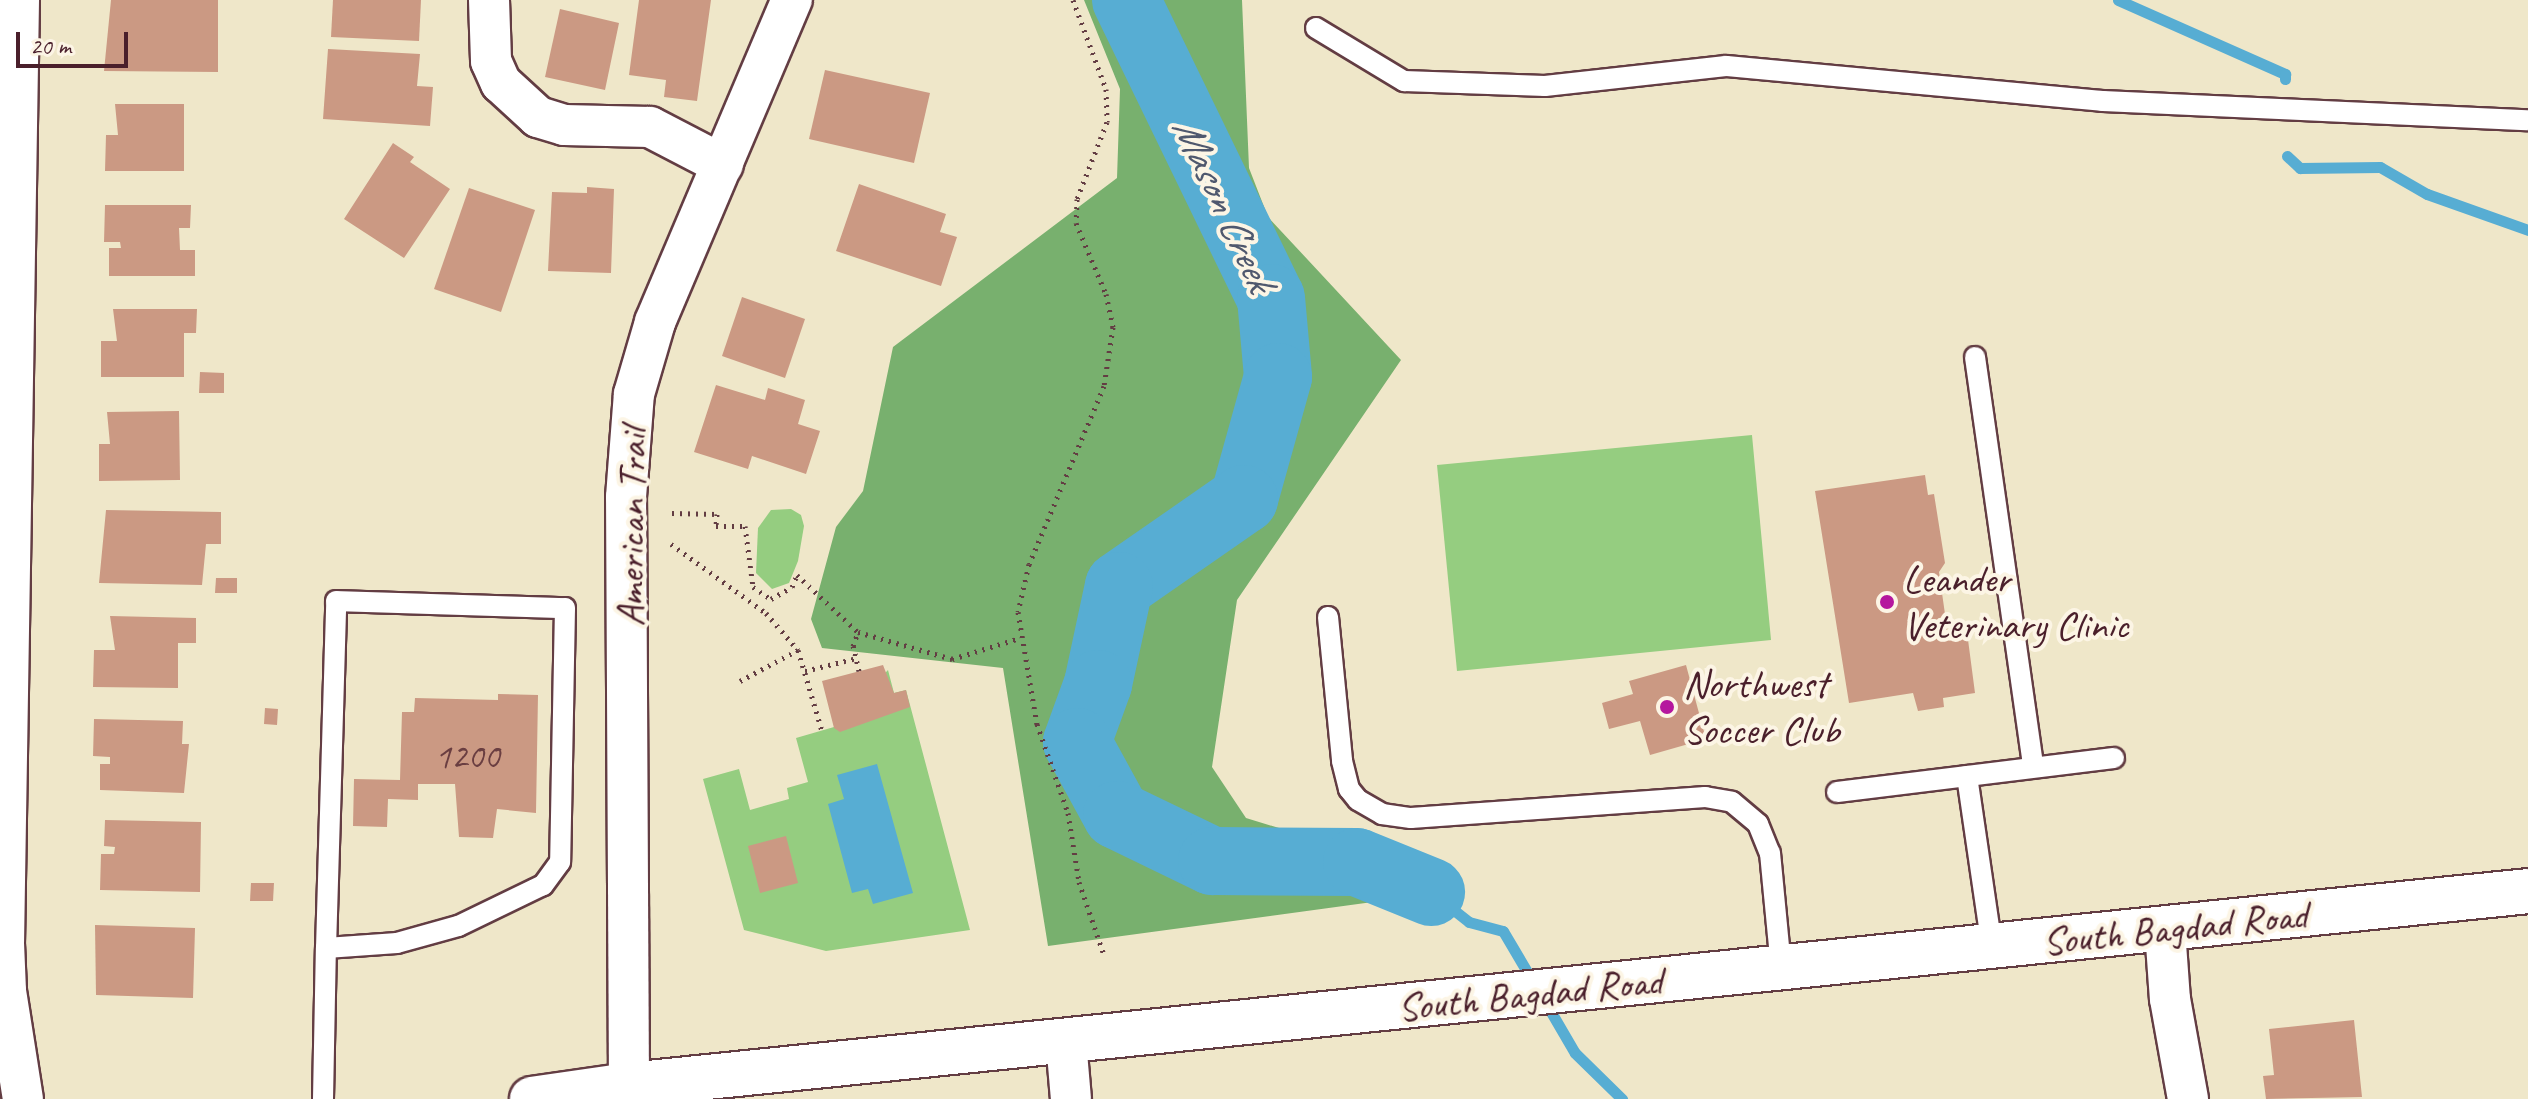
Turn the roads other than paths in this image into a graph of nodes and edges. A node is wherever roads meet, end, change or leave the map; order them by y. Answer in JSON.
{"nodes":[{"id":1,"x":19,"y":0,"type":"edge"},
{"id":2,"x":489,"y":0,"type":"edge"},
{"id":3,"x":792,"y":0,"type":"edge"},
{"id":4,"x":1316,"y":28,"type":"dead end"},
{"id":5,"x":2528,"y":120,"type":"edge"},
{"id":6,"x":723,"y":165,"type":"junction"},
{"id":7,"x":8,"y":248,"type":"edge"},
{"id":8,"x":1975,"y":357,"type":"dead end"},
{"id":9,"x":1328,"y":617,"type":"dead end"},
{"id":10,"x":2114,"y":758,"type":"dead end"},
{"id":11,"x":2033,"y":767,"type":"junction"},
{"id":12,"x":1967,"y":776,"type":"junction"},
{"id":13,"x":1837,"y":792,"type":"dead end"},
{"id":14,"x":3,"y":819,"type":"edge"},
{"id":15,"x":2528,"y":891,"type":"edge"},
{"id":16,"x":2165,"y":930,"type":"junction"},
{"id":17,"x":1992,"y":947,"type":"junction"},
{"id":18,"x":326,"y":948,"type":"junction"},
{"id":19,"x":1781,"y":967,"type":"junction"},
{"id":20,"x":1066,"y":1041,"type":"junction"},
{"id":21,"x":629,"y":1085,"type":"junction"},
{"id":22,"x":23,"y":1099,"type":"edge"},
{"id":23,"x":323,"y":1099,"type":"edge"},
{"id":24,"x":532,"y":1099,"type":"edge"},
{"id":25,"x":1071,"y":1099,"type":"edge"},
{"id":26,"x":2188,"y":1099,"type":"edge"}],
"edges":[{"from":1,"to":7,"type":"street"},
{"from":2,"to":6,"type":"street"},
{"from":3,"to":6,"type":"street","name":"American Trail"},
{"from":4,"to":5,"type":"lane"},
{"from":6,"to":21,"type":"street","name":"American Trail"},
{"from":7,"to":14,"type":"street"},
{"from":8,"to":11,"type":"lane"},
{"from":9,"to":19,"type":"lane"},
{"from":10,"to":11,"type":"lane"},
{"from":11,"to":12,"type":"lane"},
{"from":12,"to":13,"type":"lane"},
{"from":12,"to":17,"type":"lane"},
{"from":14,"to":22,"type":"street"},
{"from":15,"to":16,"type":"main road","name":"South Bagdad Road"},
{"from":16,"to":17,"type":"main road","name":"South Bagdad Road"},
{"from":16,"to":26,"type":"street"},
{"from":17,"to":19,"type":"main road","name":"South Bagdad Road"},
{"from":18,"to":18,"type":"lane"},
{"from":18,"to":23,"type":"lane"},
{"from":19,"to":20,"type":"main road","name":"South Bagdad Road"},
{"from":20,"to":21,"type":"main road","name":"South Bagdad Road"},
{"from":20,"to":25,"type":"street"},
{"from":21,"to":24,"type":"main road","name":"South Bagdad Road"}]}
